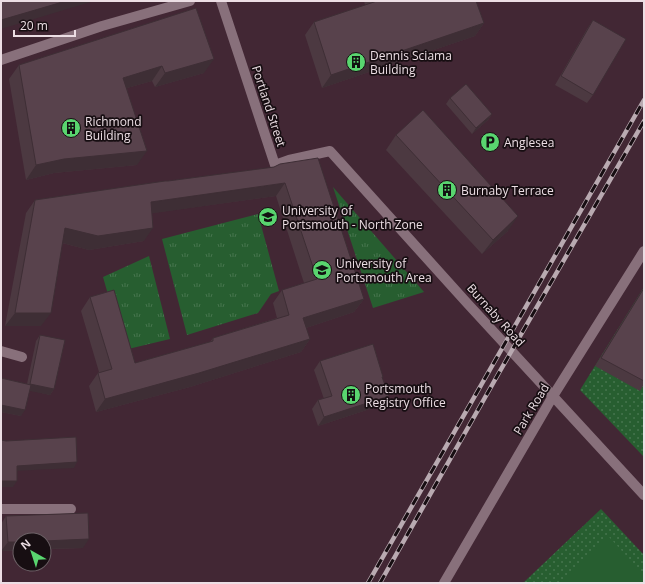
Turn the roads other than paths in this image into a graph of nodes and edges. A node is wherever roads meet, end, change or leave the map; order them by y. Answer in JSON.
{"nodes":[{"id":1,"x":190,"y":1,"type":"edge"},
{"id":2,"x":221,"y":1,"type":"edge"},
{"id":3,"x":1,"y":60,"type":"edge"},
{"id":4,"x":330,"y":151,"type":"joint"},
{"id":5,"x":644,"y":251,"type":"edge"},
{"id":6,"x":1,"y":351,"type":"edge"},
{"id":7,"x":22,"y":357,"type":"dead end"},
{"id":8,"x":553,"y":396,"type":"junction"},
{"id":9,"x":644,"y":495,"type":"edge"},
{"id":10,"x":1,"y":509,"type":"edge"},
{"id":11,"x":71,"y":509,"type":"dead end"},
{"id":12,"x":444,"y":583,"type":"edge"}],
"edges":[{"from":1,"to":3,"type":"street"},
{"from":2,"to":4,"type":"street","name":"Portland Street"},
{"from":4,"to":8,"type":"street","name":"Burnaby Road"},
{"from":5,"to":8,"type":"street","name":"Park Road"},
{"from":6,"to":7,"type":"street"},
{"from":8,"to":9,"type":"street","name":"Burnaby Road"},
{"from":8,"to":12,"type":"street","name":"Park Road"},
{"from":10,"to":11,"type":"street"}]}
